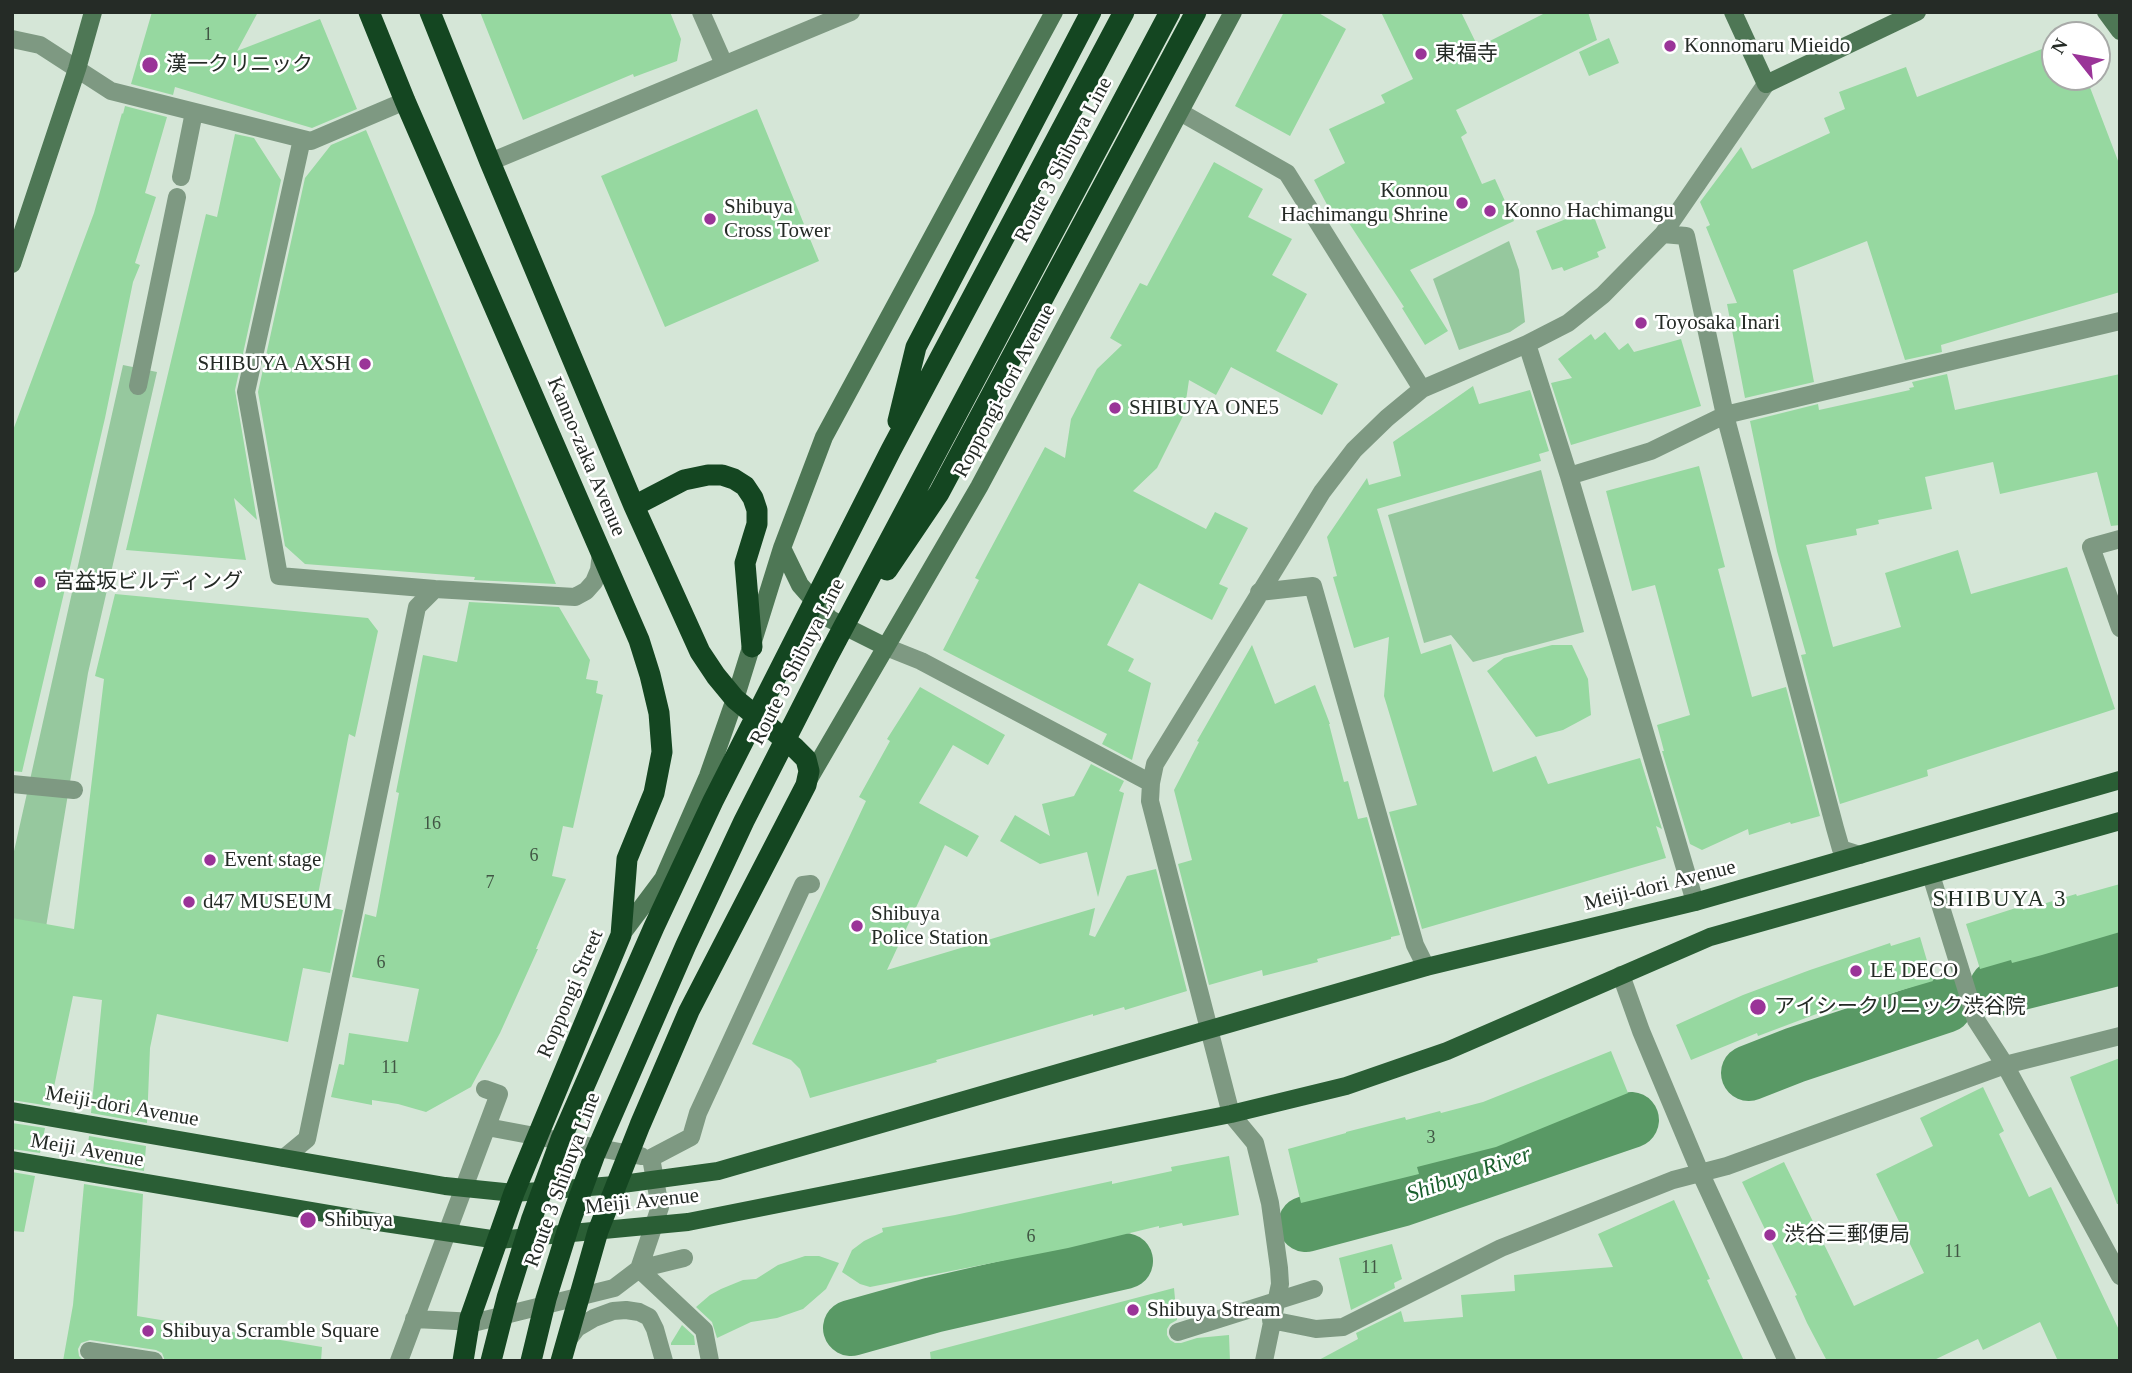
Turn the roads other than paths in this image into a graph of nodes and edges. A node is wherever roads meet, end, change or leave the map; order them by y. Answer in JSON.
{"nodes":[{"id":1,"x":93,"y":12,"type":"edge"},
{"id":2,"x":369,"y":12,"type":"edge"},
{"id":3,"x":430,"y":12,"type":"edge"},
{"id":4,"x":701,"y":12,"type":"edge"},
{"id":5,"x":851,"y":12,"type":"edge"},
{"id":6,"x":1054,"y":12,"type":"edge"},
{"id":7,"x":1091,"y":12,"type":"edge"},
{"id":8,"x":1124,"y":12,"type":"edge"},
{"id":9,"x":1170,"y":12,"type":"edge"},
{"id":10,"x":1196,"y":12,"type":"edge"},
{"id":11,"x":1233,"y":12,"type":"edge"},
{"id":12,"x":1732,"y":12,"type":"edge"},
{"id":13,"x":1917,"y":12,"type":"edge"},
{"id":14,"x":2106,"y":12,"type":"edge"},
{"id":15,"x":2120,"y":31,"type":"edge"},
{"id":16,"x":12,"y":39,"type":"edge"},
{"id":17,"x":724,"y":64,"type":"junction"},
{"id":18,"x":76,"y":69,"type":"junction"},
{"id":19,"x":1766,"y":84,"type":"junction"},
{"id":20,"x":405,"y":102,"type":"junction"},
{"id":21,"x":194,"y":112,"type":"junction"},
{"id":22,"x":1180,"y":113,"type":"junction"},
{"id":23,"x":302,"y":139,"type":"junction"},
{"id":24,"x":490,"y":162,"type":"junction"},
{"id":25,"x":181,"y":177,"type":"dead end"},
{"id":26,"x":177,"y":197,"type":"dead end"},
{"id":27,"x":1662,"y":234,"type":"junction"},
{"id":28,"x":12,"y":264,"type":"edge"},
{"id":29,"x":2120,"y":321,"type":"edge"},
{"id":30,"x":1527,"y":344,"type":"junction"},
{"id":31,"x":138,"y":386,"type":"dead end"},
{"id":32,"x":1422,"y":389,"type":"junction"},
{"id":33,"x":1725,"y":415,"type":"junction"},
{"id":34,"x":891,"y":450,"type":"junction"},
{"id":35,"x":1569,"y":476,"type":"junction"},
{"id":36,"x":634,"y":506,"type":"junction"},
{"id":37,"x":2120,"y":539,"type":"edge"},
{"id":38,"x":782,"y":548,"type":"junction"},
{"id":39,"x":601,"y":553,"type":"junction"},
{"id":40,"x":435,"y":589,"type":"junction"},
{"id":41,"x":1259,"y":592,"type":"junction"},
{"id":42,"x":2120,"y":628,"type":"edge"},
{"id":43,"x":752,"y":647,"type":"junction"},
{"id":44,"x":886,"y":647,"type":"junction"},
{"id":45,"x":827,"y":658,"type":"junction"},
{"id":46,"x":735,"y":699,"type":"junction"},
{"id":47,"x":2120,"y":780,"type":"edge"},
{"id":48,"x":1150,"y":783,"type":"junction"},
{"id":49,"x":12,"y":784,"type":"edge"},
{"id":50,"x":806,"y":785,"type":"junction"},
{"id":51,"x":74,"y":790,"type":"dead end"},
{"id":52,"x":2120,"y":821,"type":"edge"},
{"id":53,"x":1860,"y":855,"type":"junction"},
{"id":54,"x":1931,"y":875,"type":"junction"},
{"id":55,"x":807,"y":885,"type":"dead end"},
{"id":56,"x":1695,"y":902,"type":"junction"},
{"id":57,"x":621,"y":935,"type":"junction"},
{"id":58,"x":1426,"y":967,"type":"junction"},
{"id":59,"x":1621,"y":975,"type":"junction"},
{"id":60,"x":1210,"y":1031,"type":"junction"},
{"id":61,"x":2120,"y":1035,"type":"edge"},
{"id":62,"x":2005,"y":1065,"type":"junction"},
{"id":63,"x":485,"y":1089,"type":"dead end"},
{"id":64,"x":12,"y":1111,"type":"edge"},
{"id":65,"x":1231,"y":1114,"type":"junction"},
{"id":66,"x":487,"y":1127,"type":"junction"},
{"id":67,"x":284,"y":1158,"type":"junction"},
{"id":68,"x":652,"y":1158,"type":"junction"},
{"id":69,"x":12,"y":1160,"type":"edge"},
{"id":70,"x":1700,"y":1172,"type":"junction"},
{"id":71,"x":615,"y":1185,"type":"junction"},
{"id":72,"x":514,"y":1193,"type":"junction"},
{"id":73,"x":598,"y":1231,"type":"junction"},
{"id":74,"x":498,"y":1240,"type":"junction"},
{"id":75,"x":684,"y":1258,"type":"dead end"},
{"id":76,"x":639,"y":1269,"type":"junction"},
{"id":77,"x":2120,"y":1276,"type":"edge"},
{"id":78,"x":1314,"y":1289,"type":"dead end"},
{"id":79,"x":414,"y":1319,"type":"junction"},
{"id":80,"x":1272,"y":1320,"type":"junction"},
{"id":81,"x":1178,"y":1332,"type":"dead end"},
{"id":82,"x":89,"y":1352,"type":"dead end"},
{"id":83,"x":563,"y":1352,"type":"edge"},
{"id":84,"x":663,"y":1357,"type":"edge"},
{"id":85,"x":154,"y":1361,"type":"edge"},
{"id":86,"x":399,"y":1361,"type":"edge"},
{"id":87,"x":463,"y":1361,"type":"edge"},
{"id":88,"x":494,"y":1361,"type":"edge"},
{"id":89,"x":524,"y":1361,"type":"edge"},
{"id":90,"x":531,"y":1361,"type":"edge"},
{"id":91,"x":710,"y":1361,"type":"edge"},
{"id":92,"x":1264,"y":1361,"type":"edge"},
{"id":93,"x":1787,"y":1361,"type":"edge"}],
"edges":[{"from":1,"to":18,"type":"main road"},
{"from":2,"to":20,"type":"highway","name":"Kanno-zaka Avenue"},
{"from":3,"to":24,"type":"highway","name":"Kanno-zaka Avenue"},
{"from":4,"to":17,"type":"street"},
{"from":5,"to":17,"type":"street"},
{"from":6,"to":38,"type":"main road"},
{"from":7,"to":34,"type":"highway"},
{"from":8,"to":34,"type":"highway","name":"Route 3 Shibuya Line"},
{"from":9,"to":45,"type":"highway","name":"Route 3 Shibuya Line"},
{"from":10,"to":45,"type":"highway"},
{"from":11,"to":22,"type":"main road","name":"Roppongi-dori Avenue"},
{"from":12,"to":19,"type":"main road"},
{"from":13,"to":19,"type":"main road"},
{"from":14,"to":15,"type":"main road"},
{"from":16,"to":18,"type":"street"},
{"from":17,"to":24,"type":"street"},
{"from":18,"to":21,"type":"street"},
{"from":18,"to":28,"type":"main road"},
{"from":19,"to":27,"type":"street"},
{"from":20,"to":23,"type":"street"},
{"from":20,"to":39,"type":"highway","name":"Kanno-zaka Avenue"},
{"from":21,"to":23,"type":"street"},
{"from":21,"to":25,"type":"street"},
{"from":22,"to":32,"type":"street"},
{"from":22,"to":44,"type":"main road","name":"Roppongi-dori Avenue"},
{"from":23,"to":40,"type":"street"},
{"from":24,"to":36,"type":"highway","name":"Kanno-zaka Avenue"},
{"from":26,"to":31,"type":"street"},
{"from":27,"to":30,"type":"street"},
{"from":27,"to":33,"type":"street"},
{"from":29,"to":33,"type":"street"},
{"from":30,"to":32,"type":"street"},
{"from":30,"to":35,"type":"street"},
{"from":32,"to":41,"type":"street"},
{"from":33,"to":35,"type":"street"},
{"from":33,"to":53,"type":"street"},
{"from":34,"to":88,"type":"highway","name":"Route 3 Shibuya Line"},
{"from":35,"to":56,"type":"street"},
{"from":36,"to":43,"type":"highway"},
{"from":36,"to":46,"type":"highway","name":"Kanno-zaka Avenue"},
{"from":37,"to":42,"type":"street"},
{"from":38,"to":43,"type":"main road"},
{"from":38,"to":44,"type":"main road"},
{"from":39,"to":40,"type":"street"},
{"from":39,"to":57,"type":"highway","name":"Kanno-zaka Avenue"},
{"from":40,"to":67,"type":"street"},
{"from":41,"to":48,"type":"street"},
{"from":41,"to":58,"type":"street"},
{"from":43,"to":46,"type":"main road"},
{"from":44,"to":48,"type":"street"},
{"from":44,"to":50,"type":"main road","name":"Roppongi-dori Avenue"},
{"from":45,"to":90,"type":"highway","name":"Route 3 Shibuya Line"},
{"from":46,"to":50,"type":"highway","name":"Kanno-zaka Avenue"},
{"from":46,"to":57,"type":"main road","name":"Roppongi Street"},
{"from":47,"to":53,"type":"main road","name":"Meiji-dori Avenue"},
{"from":48,"to":60,"type":"street"},
{"from":49,"to":51,"type":"street"},
{"from":50,"to":71,"type":"highway"},
{"from":52,"to":54,"type":"main road"},
{"from":53,"to":56,"type":"main road","name":"Meiji-dori Avenue"},
{"from":54,"to":59,"type":"main road"},
{"from":54,"to":62,"type":"street"},
{"from":55,"to":68,"type":"street"},
{"from":56,"to":58,"type":"main road","name":"Meiji-dori Avenue"},
{"from":57,"to":72,"type":"highway","name":"Roppongi Street"},
{"from":58,"to":60,"type":"main road","name":"Meiji-dori Avenue"},
{"from":59,"to":65,"type":"main road"},
{"from":59,"to":70,"type":"street"},
{"from":60,"to":65,"type":"street"},
{"from":60,"to":71,"type":"main road","name":"Meiji Avenue"},
{"from":61,"to":62,"type":"street"},
{"from":62,"to":70,"type":"street"},
{"from":62,"to":77,"type":"street"},
{"from":63,"to":66,"type":"street"},
{"from":64,"to":67,"type":"main road","name":"Meiji-dori Avenue"},
{"from":65,"to":73,"type":"main road","name":"Meiji Avenue"},
{"from":65,"to":80,"type":"street"},
{"from":66,"to":68,"type":"street"},
{"from":66,"to":79,"type":"street"},
{"from":67,"to":72,"type":"main road","name":"Meiji Avenue"},
{"from":68,"to":76,"type":"street"},
{"from":69,"to":74,"type":"main road","name":"Meiji Avenue"},
{"from":70,"to":80,"type":"street"},
{"from":70,"to":93,"type":"street"},
{"from":71,"to":72,"type":"main road","name":"Meiji Avenue"},
{"from":71,"to":73,"type":"highway"},
{"from":72,"to":74,"type":"highway","name":"Roppongi Street"},
{"from":73,"to":74,"type":"main road","name":"Meiji Avenue"},
{"from":73,"to":83,"type":"highway"},
{"from":73,"to":89,"type":"highway"},
{"from":74,"to":87,"type":"highway","name":"Roppongi Street"},
{"from":74,"to":88,"type":"highway"},
{"from":75,"to":76,"type":"street"},
{"from":76,"to":79,"type":"street"},
{"from":76,"to":91,"type":"street"},
{"from":78,"to":81,"type":"street"},
{"from":79,"to":86,"type":"street"},
{"from":80,"to":92,"type":"street"},
{"from":82,"to":85,"type":"street"},
{"from":83,"to":84,"type":"street"}]}
